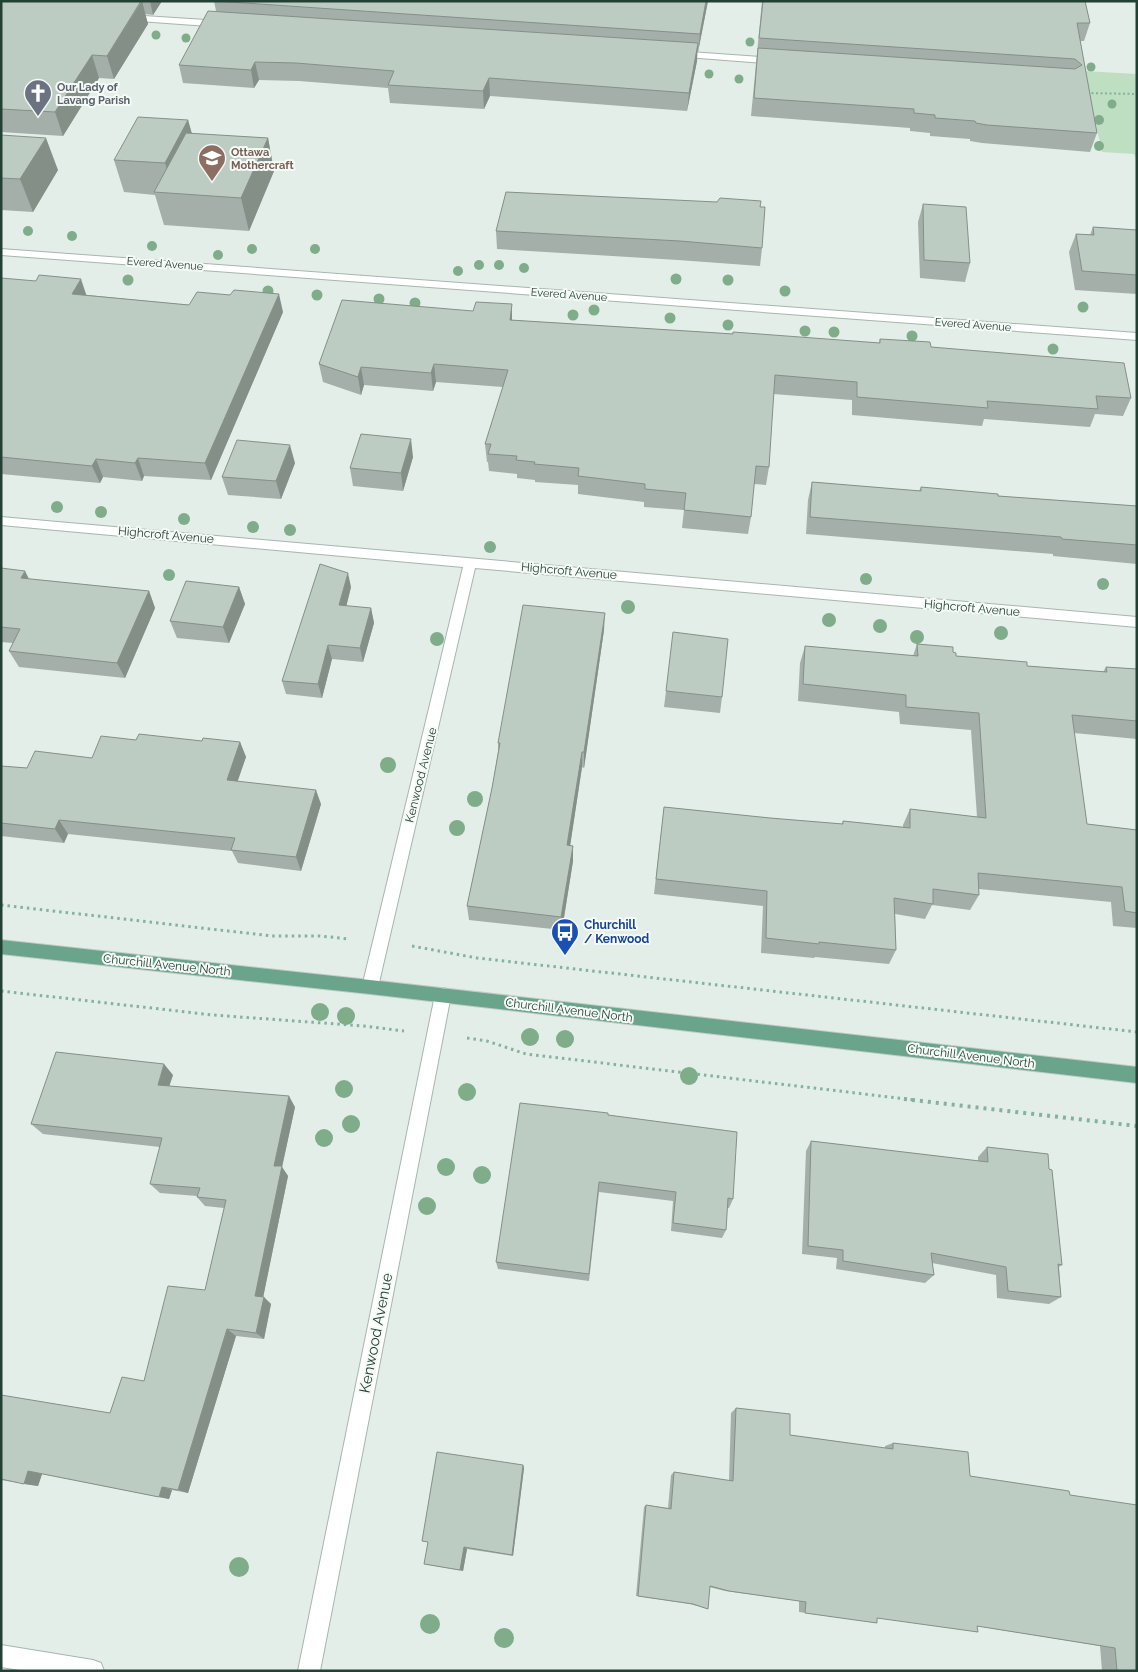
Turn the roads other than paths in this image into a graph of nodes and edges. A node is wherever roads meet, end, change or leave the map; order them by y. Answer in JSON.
{"nodes":[{"id":1,"x":114,"y":17,"type":"edge"},
{"id":2,"x":236,"y":25,"type":"edge"},
{"id":3,"x":664,"y":53,"type":"edge"},
{"id":4,"x":782,"y":61,"type":"edge"},
{"id":5,"x":1,"y":252,"type":"edge"},
{"id":6,"x":1137,"y":337,"type":"edge"},
{"id":7,"x":1,"y":520,"type":"edge"},
{"id":8,"x":470,"y":563,"type":"junction"},
{"id":9,"x":1137,"y":622,"type":"edge"},
{"id":10,"x":1,"y":947,"type":"edge"},
{"id":11,"x":370,"y":987,"type":"junction"},
{"id":12,"x":443,"y":995,"type":"junction"},
{"id":13,"x":1137,"y":1075,"type":"edge"},
{"id":14,"x":1,"y":1656,"type":"edge"},
{"id":15,"x":93,"y":1671,"type":"edge"},
{"id":16,"x":309,"y":1671,"type":"edge"}],
"edges":[{"from":1,"to":2,"type":"street"},
{"from":3,"to":4,"type":"street"},
{"from":5,"to":6,"type":"street","name":"Evered Avenue"},
{"from":7,"to":8,"type":"street","name":"Highcroft Avenue"},
{"from":8,"to":9,"type":"street","name":"Highcroft Avenue"},
{"from":8,"to":11,"type":"street","name":"Kenwood Avenue"},
{"from":10,"to":11,"type":"main road","name":"Churchill Avenue North"},
{"from":11,"to":12,"type":"main road","name":"Churchill Avenue North"},
{"from":12,"to":13,"type":"main road","name":"Churchill Avenue North"},
{"from":12,"to":16,"type":"street","name":"Kenwood Avenue"},
{"from":14,"to":15,"type":"street"}]}
